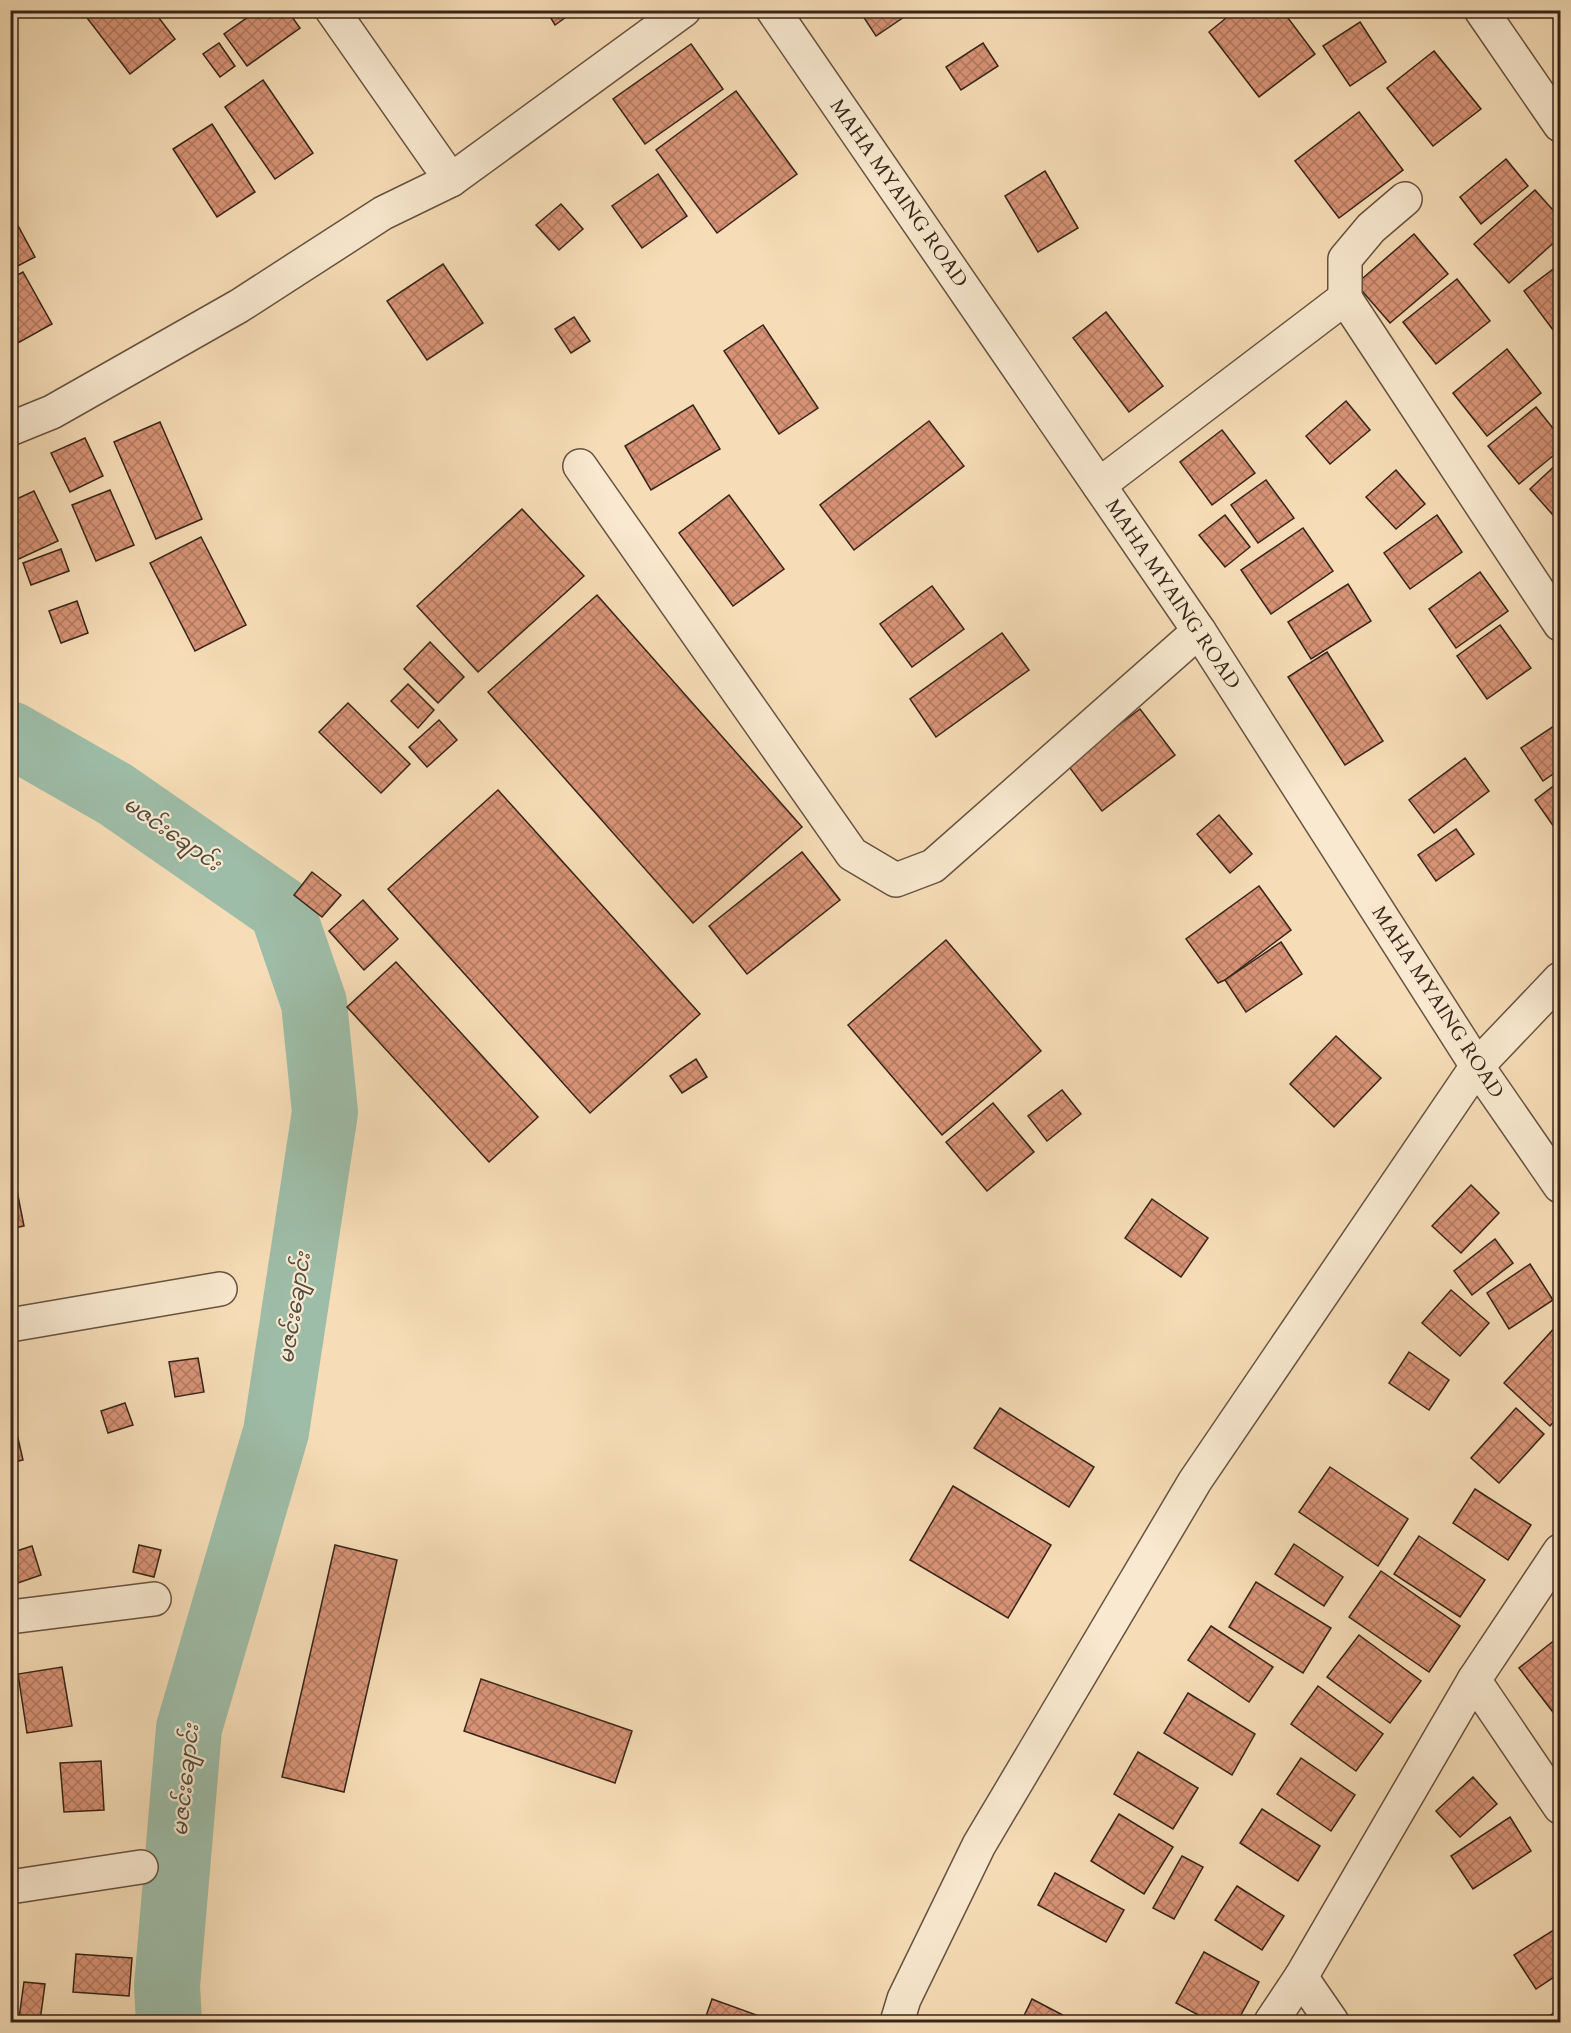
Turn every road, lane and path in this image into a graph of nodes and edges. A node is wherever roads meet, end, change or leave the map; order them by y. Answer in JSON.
{"nodes":[{"id":1,"x":332,"y":10,"type":"edge"},
{"id":2,"x":684,"y":10,"type":"edge"},
{"id":3,"x":773,"y":10,"type":"edge"},
{"id":4,"x":1481,"y":10,"type":"edge"},
{"id":5,"x":1560,"y":125,"type":"edge"},
{"id":6,"x":451,"y":180,"type":"junction"},
{"id":7,"x":1405,"y":199,"type":"dead end"},
{"id":8,"x":1345,"y":298,"type":"junction"},
{"id":9,"x":10,"y":429,"type":"edge"},
{"id":10,"x":580,"y":466,"type":"dead end"},
{"id":11,"x":1099,"y":485,"type":"junction"},
{"id":12,"x":1560,"y":624,"type":"edge"},
{"id":13,"x":1199,"y":631,"type":"junction"},
{"id":14,"x":1560,"y":979,"type":"edge"},
{"id":15,"x":1477,"y":1066,"type":"junction"},
{"id":16,"x":1560,"y":1186,"type":"edge"},
{"id":17,"x":220,"y":1289,"type":"dead end"},
{"id":18,"x":10,"y":1325,"type":"edge"},
{"id":19,"x":1560,"y":1551,"type":"edge"},
{"id":20,"x":154,"y":1599,"type":"dead end"},
{"id":21,"x":10,"y":1617,"type":"edge"},
{"id":22,"x":1474,"y":1680,"type":"junction"},
{"id":23,"x":1560,"y":1807,"type":"edge"},
{"id":24,"x":141,"y":1868,"type":"dead end"},
{"id":25,"x":10,"y":1887,"type":"edge"},
{"id":26,"x":1301,"y":1977,"type":"junction"},
{"id":27,"x":897,"y":2022,"type":"edge"},
{"id":28,"x":1271,"y":2022,"type":"edge"},
{"id":29,"x":1332,"y":2022,"type":"edge"}],
"edges":[{"from":1,"to":6,"type":"street"},
{"from":2,"to":6,"type":"street"},
{"from":3,"to":11,"type":"street","name":"MAHA MYAING ROAD"},
{"from":4,"to":5,"type":"street"},
{"from":6,"to":9,"type":"street"},
{"from":7,"to":8,"type":"street"},
{"from":8,"to":11,"type":"street"},
{"from":8,"to":12,"type":"street"},
{"from":10,"to":13,"type":"street"},
{"from":11,"to":13,"type":"street","name":"MAHA MYAING ROAD"},
{"from":13,"to":15,"type":"street","name":"MAHA MYAING ROAD"},
{"from":14,"to":15,"type":"street"},
{"from":15,"to":16,"type":"street","name":"MAHA MYAING ROAD"},
{"from":15,"to":27,"type":"street"},
{"from":17,"to":18,"type":"street"},
{"from":19,"to":22,"type":"street"},
{"from":20,"to":21,"type":"street"},
{"from":22,"to":23,"type":"street"},
{"from":22,"to":26,"type":"street"},
{"from":24,"to":25,"type":"street"},
{"from":26,"to":28,"type":"street"},
{"from":26,"to":29,"type":"street"}]}
